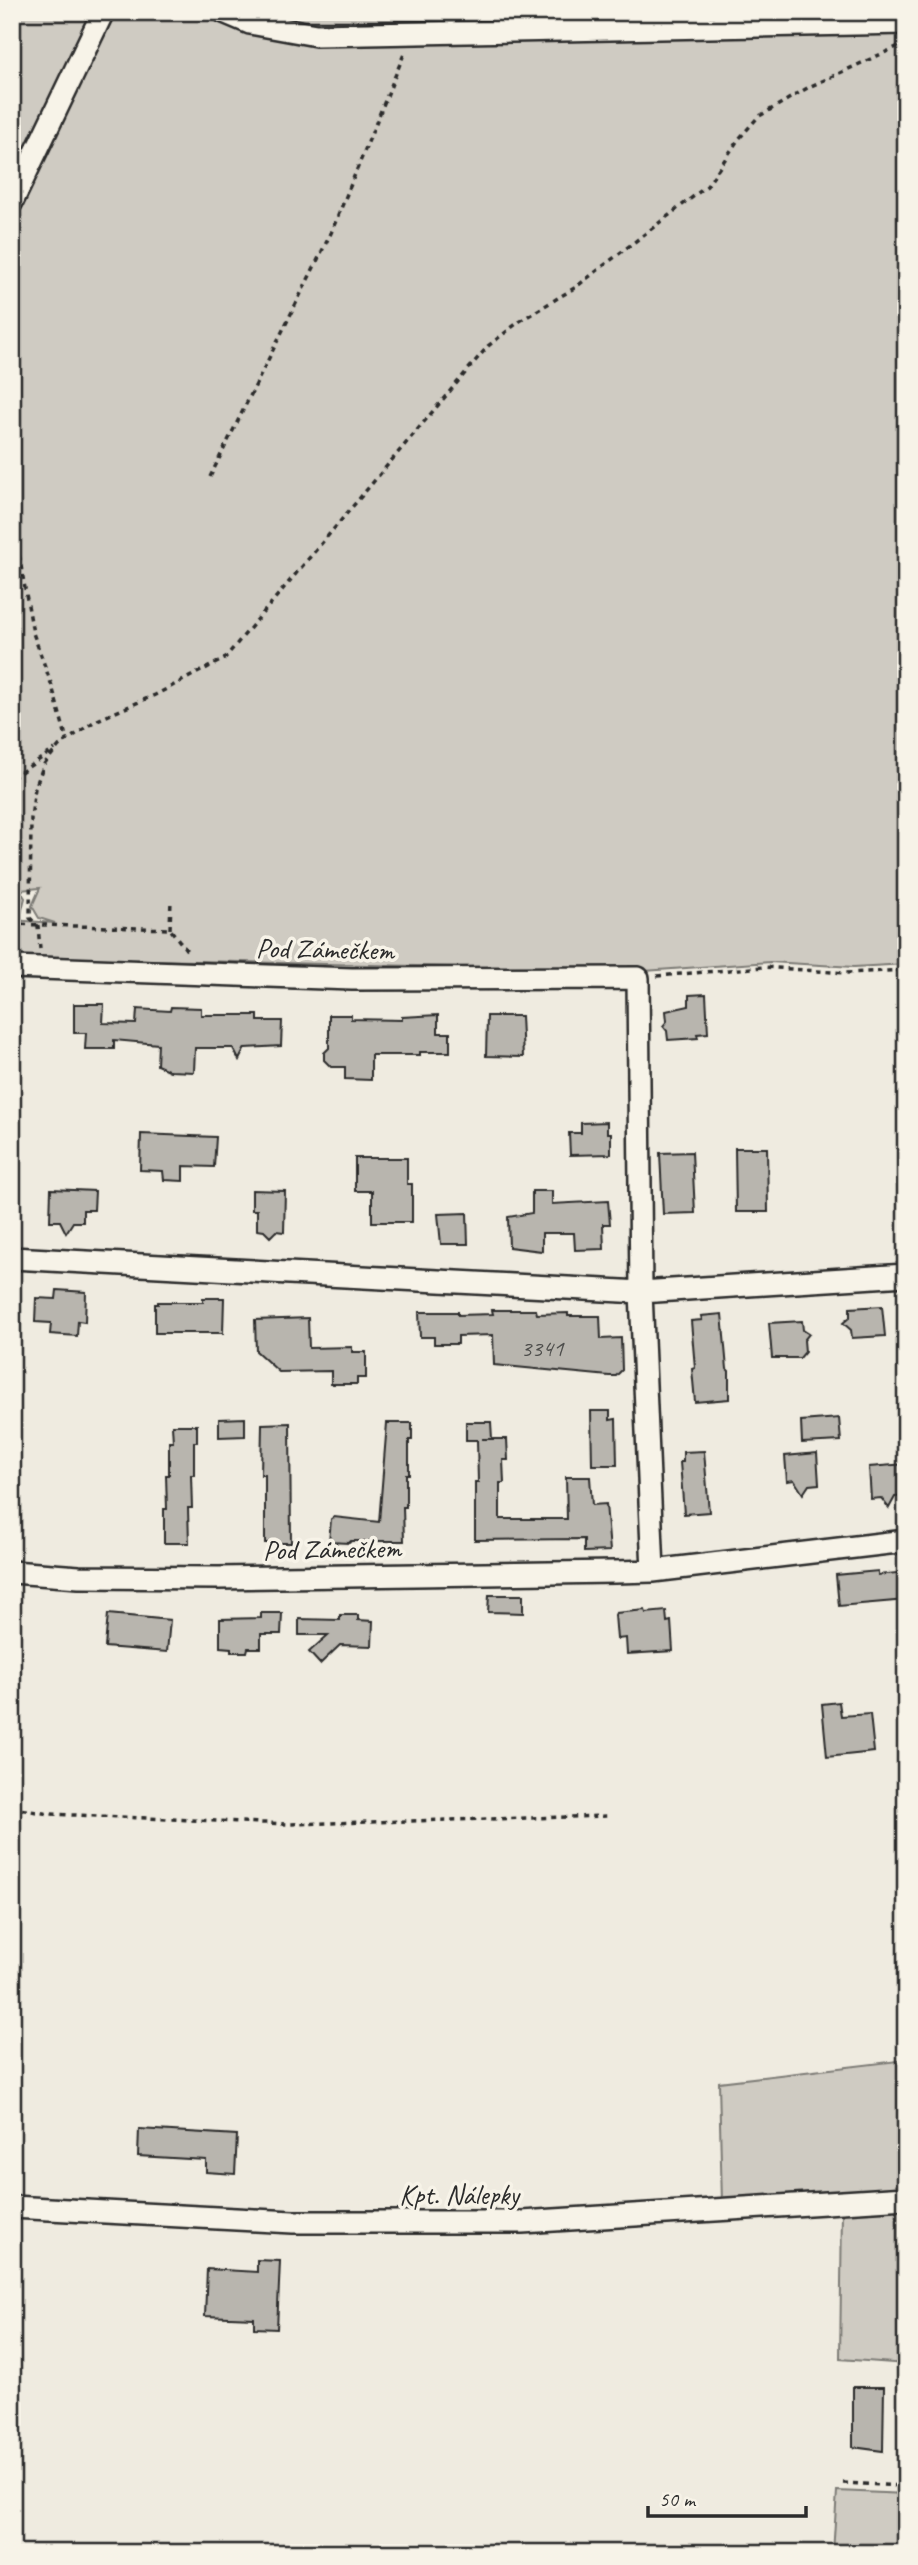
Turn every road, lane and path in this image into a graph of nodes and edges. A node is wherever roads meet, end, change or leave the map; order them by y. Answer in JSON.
{"nodes":[{"id":1,"x":103,"y":12,"type":"edge"},
{"id":2,"x":224,"y":12,"type":"edge"},
{"id":3,"x":906,"y":23,"type":"edge"},
{"id":4,"x":413,"y":33,"type":"junction"},
{"id":5,"x":906,"y":42,"type":"edge"},
{"id":6,"x":12,"y":202,"type":"edge"},
{"id":7,"x":210,"y":477,"type":"dead end"},
{"id":8,"x":12,"y":516,"type":"edge"},
{"id":9,"x":68,"y":740,"type":"junction"},
{"id":10,"x":12,"y":778,"type":"edge"},
{"id":11,"x":172,"y":899,"type":"dead end"},
{"id":12,"x":12,"y":924,"type":"edge"},
{"id":13,"x":38,"y":926,"type":"junction"},
{"id":14,"x":170,"y":929,"type":"junction"},
{"id":15,"x":12,"y":967,"type":"edge"},
{"id":16,"x":42,"y":969,"type":"junction"},
{"id":17,"x":906,"y":970,"type":"edge"},
{"id":18,"x":206,"y":975,"type":"junction"},
{"id":19,"x":638,"y":978,"type":"junction"},
{"id":20,"x":12,"y":1258,"type":"edge"},
{"id":21,"x":906,"y":1275,"type":"edge"},
{"id":22,"x":641,"y":1292,"type":"junction"},
{"id":23,"x":906,"y":1541,"type":"edge"},
{"id":24,"x":653,"y":1571,"type":"junction"},
{"id":25,"x":12,"y":1572,"type":"edge"},
{"id":26,"x":12,"y":1808,"type":"edge"},
{"id":27,"x":607,"y":1816,"type":"dead end"},
{"id":28,"x":906,"y":2198,"type":"edge"},
{"id":29,"x":12,"y":2207,"type":"edge"},
{"id":30,"x":843,"y":2483,"type":"dead end"},
{"id":31,"x":906,"y":2486,"type":"edge"}],
"edges":[{"from":1,"to":6,"type":"street"},
{"from":2,"to":4,"type":"street"},
{"from":3,"to":4,"type":"street"},
{"from":4,"to":7,"type":"path"},
{"from":5,"to":9,"type":"path"},
{"from":8,"to":9,"type":"path"},
{"from":9,"to":10,"type":"path"},
{"from":9,"to":13,"type":"path"},
{"from":11,"to":14,"type":"path"},
{"from":12,"to":13,"type":"path"},
{"from":13,"to":14,"type":"path"},
{"from":13,"to":16,"type":"path"},
{"from":14,"to":18,"type":"path"},
{"from":15,"to":16,"type":"street","name":"Pod Zámečkem"},
{"from":16,"to":18,"type":"street","name":"Pod Zámečkem"},
{"from":17,"to":19,"type":"path"},
{"from":18,"to":19,"type":"street","name":"Pod Zámečkem"},
{"from":19,"to":22,"type":"street"},
{"from":20,"to":22,"type":"street"},
{"from":21,"to":22,"type":"street"},
{"from":22,"to":24,"type":"street"},
{"from":23,"to":24,"type":"street","name":"Pod Zámečkem"},
{"from":24,"to":25,"type":"street","name":"Pod Zámečkem"},
{"from":26,"to":27,"type":"path"},
{"from":28,"to":29,"type":"street","name":"Kpt. Nálepky"},
{"from":30,"to":31,"type":"path"}]}
